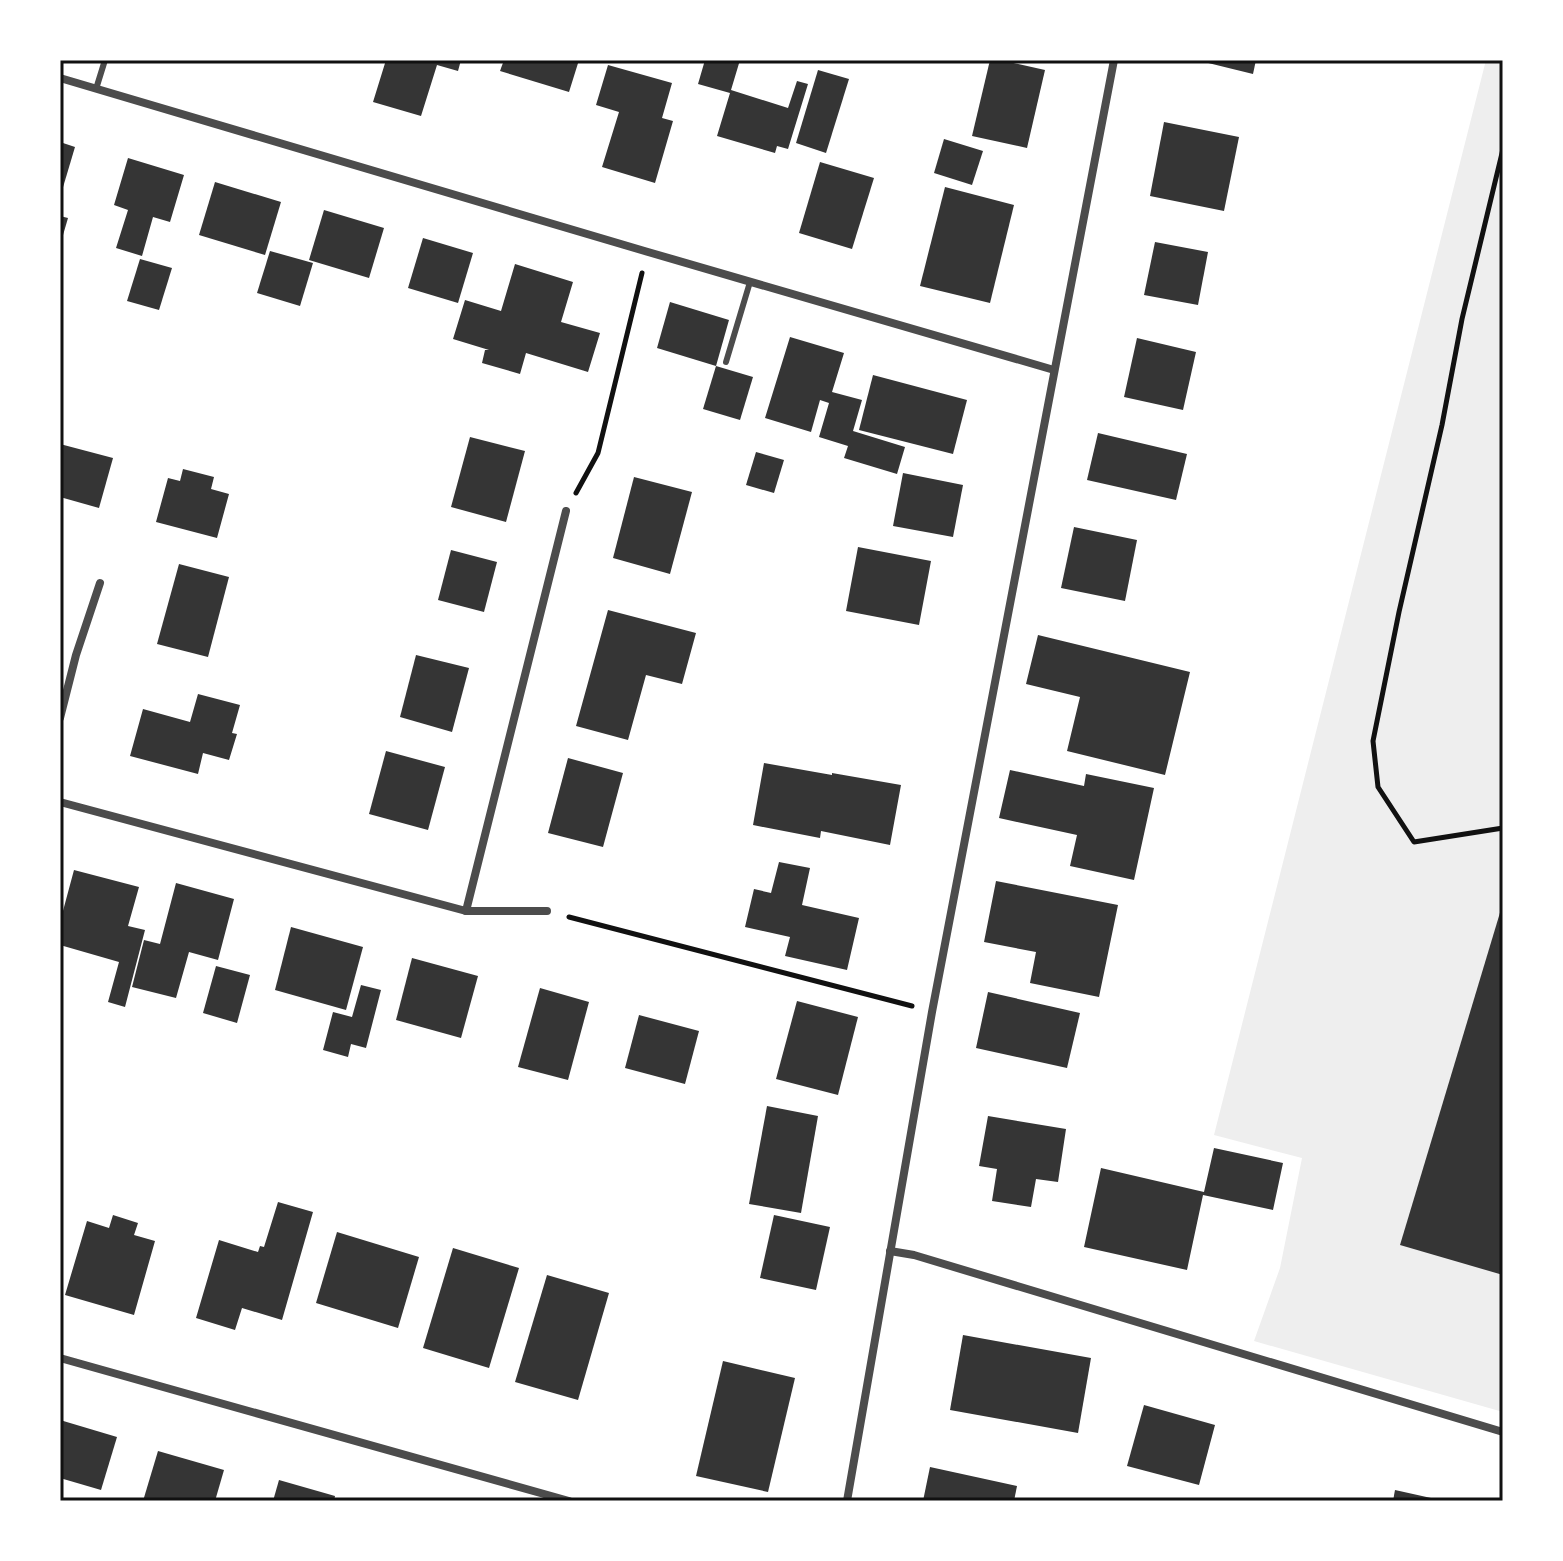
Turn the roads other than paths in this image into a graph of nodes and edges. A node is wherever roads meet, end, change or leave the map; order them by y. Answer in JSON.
{"nodes":[{"id":1,"x":105,"y":60,"type":"edge"},
{"id":2,"x":1114,"y":60,"type":"edge"},
{"id":3,"x":60,"y":78,"type":"edge"},
{"id":4,"x":96,"y":89,"type":"junction"},
{"id":5,"x":750,"y":282,"type":"junction"},
{"id":6,"x":726,"y":362,"type":"dead end"},
{"id":7,"x":1054,"y":370,"type":"junction"},
{"id":8,"x":566,"y":511,"type":"road end"},
{"id":9,"x":100,"y":583,"type":"dead end"},
{"id":10,"x":60,"y":718,"type":"edge"},
{"id":11,"x":60,"y":802,"type":"edge"},
{"id":12,"x":466,"y":911,"type":"junction"},
{"id":13,"x":547,"y":911,"type":"road end"},
{"id":14,"x":890,"y":1251,"type":"junction"},
{"id":15,"x":60,"y":1358,"type":"edge"},
{"id":16,"x":1503,"y":1432,"type":"edge"},
{"id":17,"x":569,"y":1501,"type":"edge"},
{"id":18,"x":847,"y":1501,"type":"edge"}],
"edges":[{"from":1,"to":4,"type":"lane"},
{"from":2,"to":7,"type":"street"},
{"from":3,"to":4,"type":"street"},
{"from":4,"to":5,"type":"street"},
{"from":5,"to":6,"type":"lane"},
{"from":5,"to":7,"type":"street"},
{"from":7,"to":14,"type":"street"},
{"from":8,"to":12,"type":"street"},
{"from":9,"to":10,"type":"street"},
{"from":11,"to":12,"type":"street"},
{"from":12,"to":13,"type":"street"},
{"from":14,"to":16,"type":"street"},
{"from":14,"to":18,"type":"street"},
{"from":15,"to":17,"type":"street"}]}
